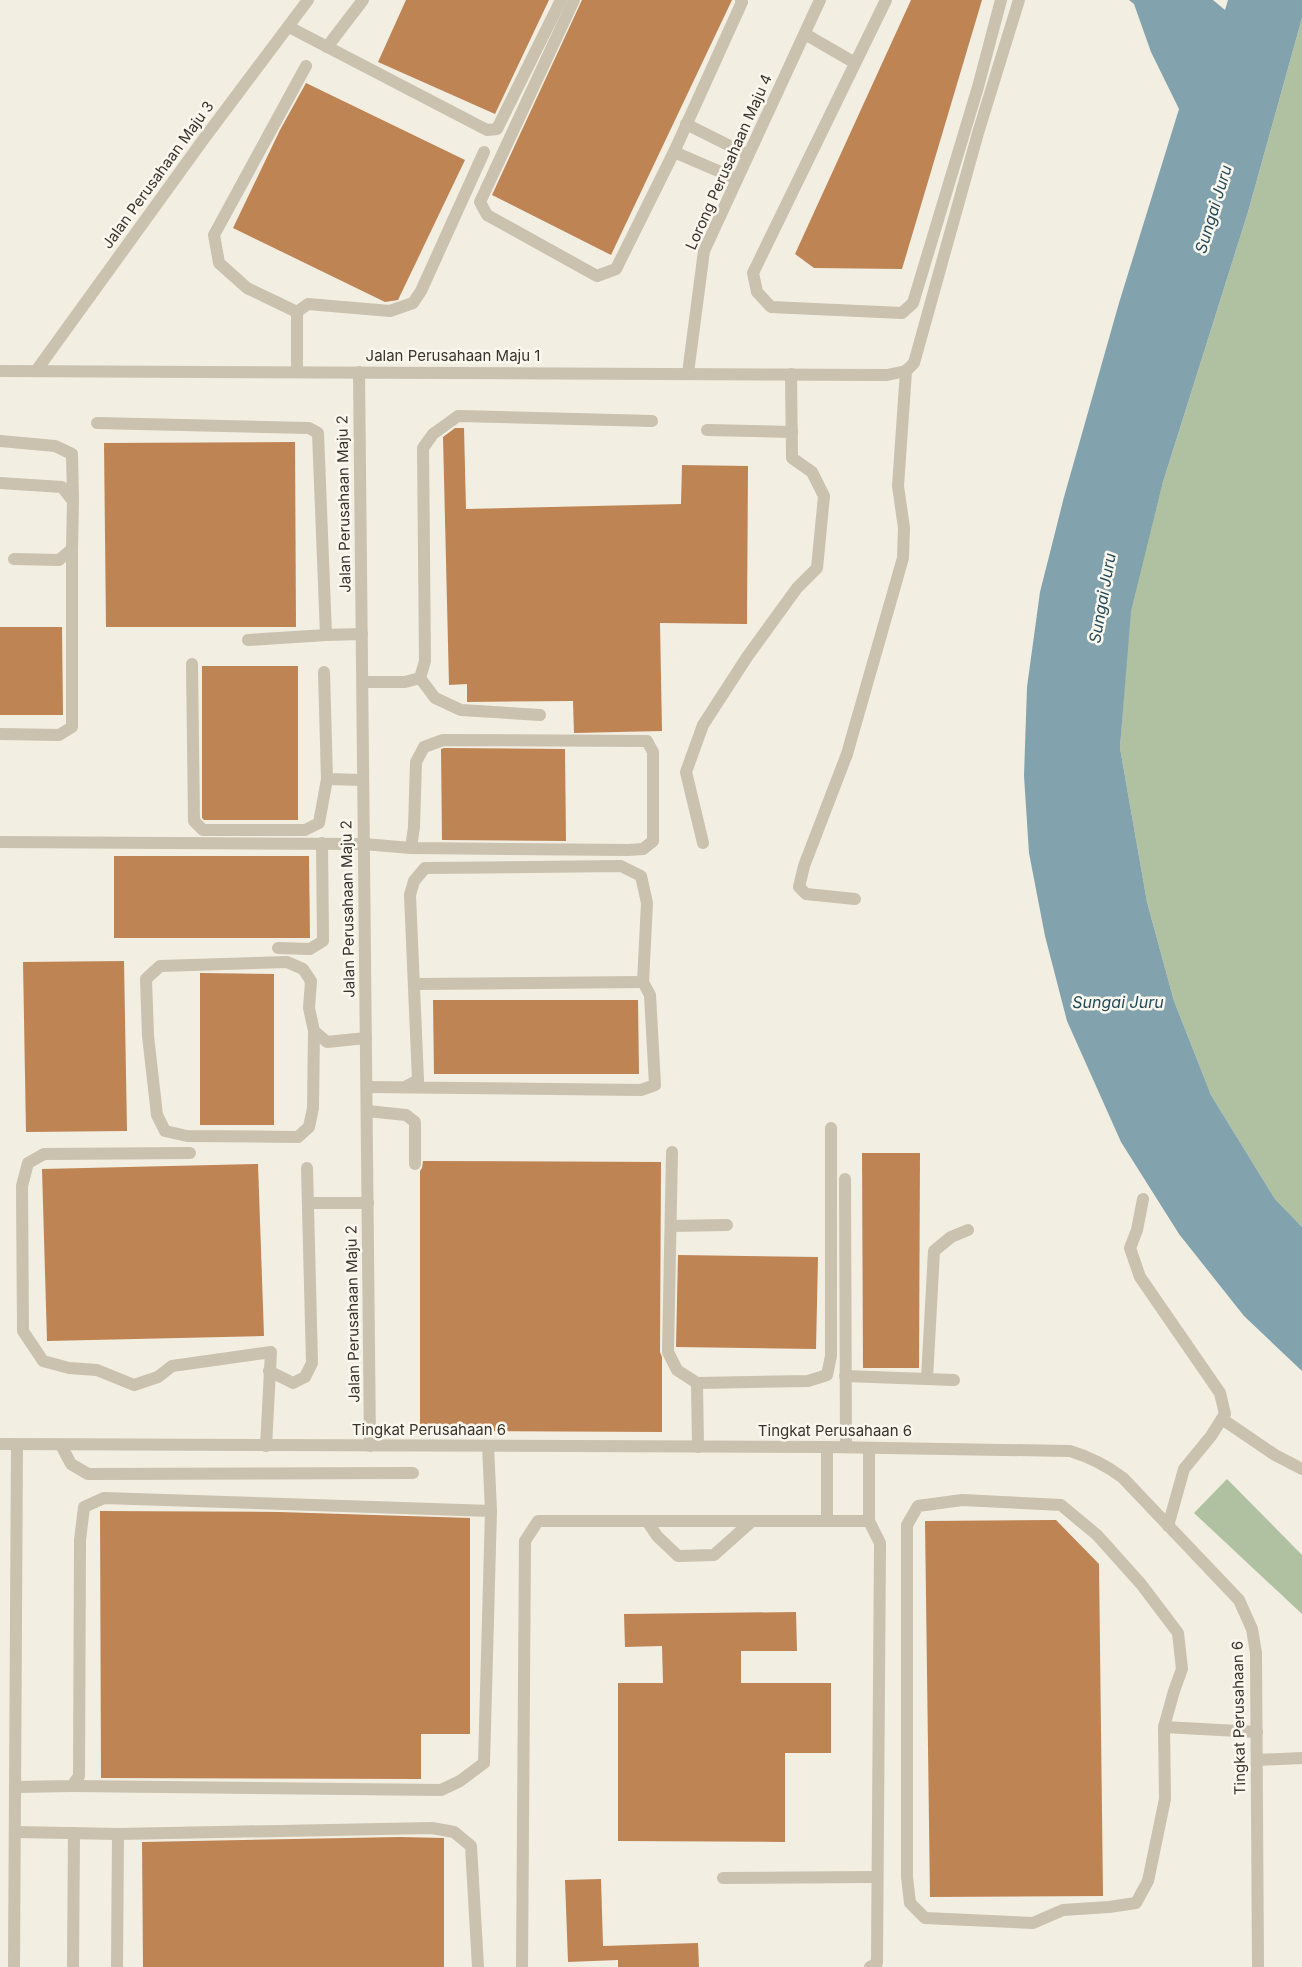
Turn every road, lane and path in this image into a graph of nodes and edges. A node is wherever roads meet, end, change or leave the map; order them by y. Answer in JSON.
{"nodes":[{"id":1,"x":308,"y":0,"type":"edge"},
{"id":2,"x":363,"y":0,"type":"edge"},
{"id":3,"x":560,"y":0,"type":"edge"},
{"id":4,"x":574,"y":0,"type":"edge"},
{"id":5,"x":741,"y":0,"type":"edge"},
{"id":6,"x":820,"y":0,"type":"edge"},
{"id":7,"x":886,"y":0,"type":"edge"},
{"id":8,"x":1001,"y":0,"type":"edge"},
{"id":9,"x":1019,"y":0,"type":"edge"},
{"id":10,"x":288,"y":27,"type":"junction"},
{"id":11,"x":804,"y":34,"type":"junction"},
{"id":12,"x":327,"y":47,"type":"junction"},
{"id":13,"x":855,"y":63,"type":"junction"},
{"id":14,"x":306,"y":66,"type":"dead end"},
{"id":15,"x":686,"y":124,"type":"junction"},
{"id":16,"x":484,"y":152,"type":"dead end"},
{"id":17,"x":674,"y":152,"type":"junction"},
{"id":18,"x":748,"y":155,"type":"junction"},
{"id":19,"x":737,"y":179,"type":"junction"},
{"id":20,"x":297,"y":312,"type":"junction"},
{"id":21,"x":0,"y":371,"type":"edge"},
{"id":22,"x":36,"y":371,"type":"junction"},
{"id":23,"x":906,"y":371,"type":"junction"},
{"id":24,"x":297,"y":372,"type":"junction"},
{"id":25,"x":359,"y":372,"type":"junction"},
{"id":26,"x":688,"y":373,"type":"junction"},
{"id":27,"x":791,"y":374,"type":"junction"},
{"id":28,"x":652,"y":421,"type":"dead end"},
{"id":29,"x":97,"y":423,"type":"dead end"},
{"id":30,"x":707,"y":430,"type":"dead end"},
{"id":31,"x":792,"y":432,"type":"junction"},
{"id":32,"x":0,"y":441,"type":"edge"},
{"id":33,"x":0,"y":484,"type":"edge"},
{"id":34,"x":73,"y":501,"type":"junction"},
{"id":35,"x":72,"y":550,"type":"junction"},
{"id":36,"x":14,"y":560,"type":"dead end"},
{"id":37,"x":326,"y":634,"type":"junction"},
{"id":38,"x":362,"y":634,"type":"junction"},
{"id":39,"x":248,"y":640,"type":"dead end"},
{"id":40,"x":192,"y":664,"type":"dead end"},
{"id":41,"x":324,"y":672,"type":"dead end"},
{"id":42,"x":420,"y":678,"type":"junction"},
{"id":43,"x":362,"y":682,"type":"junction"},
{"id":44,"x":540,"y":715,"type":"dead end"},
{"id":45,"x":0,"y":734,"type":"edge"},
{"id":46,"x":327,"y":778,"type":"junction"},
{"id":47,"x":363,"y":780,"type":"junction"},
{"id":48,"x":0,"y":842,"type":"edge"},
{"id":49,"x":322,"y":843,"type":"junction"},
{"id":50,"x":703,"y":843,"type":"dead end"},
{"id":51,"x":364,"y":844,"type":"junction"},
{"id":52,"x":411,"y":848,"type":"junction"},
{"id":53,"x":855,"y":899,"type":"dead end"},
{"id":54,"x":278,"y":948,"type":"dead end"},
{"id":55,"x":644,"y":982,"type":"junction"},
{"id":56,"x":414,"y":984,"type":"junction"},
{"id":57,"x":314,"y":1031,"type":"junction"},
{"id":58,"x":366,"y":1038,"type":"junction"},
{"id":59,"x":366,"y":1087,"type":"junction"},
{"id":60,"x":405,"y":1087,"type":"junction"},
{"id":61,"x":367,"y":1112,"type":"junction"},
{"id":62,"x":831,"y":1128,"type":"dead end"},
{"id":63,"x":672,"y":1152,"type":"dead end"},
{"id":64,"x":190,"y":1154,"type":"dead end"},
{"id":65,"x":415,"y":1164,"type":"dead end"},
{"id":66,"x":307,"y":1168,"type":"dead end"},
{"id":67,"x":845,"y":1179,"type":"dead end"},
{"id":68,"x":1144,"y":1199,"type":"dead end"},
{"id":69,"x":308,"y":1203,"type":"junction"},
{"id":70,"x":368,"y":1203,"type":"junction"},
{"id":71,"x":671,"y":1226,"type":"junction"},
{"id":72,"x":727,"y":1226,"type":"dead end"},
{"id":73,"x":968,"y":1230,"type":"dead end"},
{"id":74,"x":269,"y":1371,"type":"junction"},
{"id":75,"x":845,"y":1376,"type":"junction"},
{"id":76,"x":927,"y":1379,"type":"junction"},
{"id":77,"x":954,"y":1380,"type":"dead end"},
{"id":78,"x":697,"y":1383,"type":"junction"},
{"id":79,"x":1222,"y":1419,"type":"junction"},
{"id":80,"x":0,"y":1444,"type":"edge"},
{"id":81,"x":16,"y":1445,"type":"junction"},
{"id":82,"x":61,"y":1445,"type":"junction"},
{"id":83,"x":266,"y":1446,"type":"junction"},
{"id":84,"x":370,"y":1446,"type":"junction"},
{"id":85,"x":488,"y":1446,"type":"junction"},
{"id":86,"x":698,"y":1447,"type":"junction"},
{"id":87,"x":827,"y":1447,"type":"junction"},
{"id":88,"x":846,"y":1447,"type":"junction"},
{"id":89,"x":869,"y":1448,"type":"junction"},
{"id":90,"x":1302,"y":1469,"type":"edge"},
{"id":91,"x":413,"y":1473,"type":"dead end"},
{"id":92,"x":491,"y":1511,"type":"junction"},
{"id":93,"x":647,"y":1521,"type":"junction"},
{"id":94,"x":752,"y":1521,"type":"junction"},
{"id":95,"x":827,"y":1521,"type":"junction"},
{"id":96,"x":869,"y":1521,"type":"junction"},
{"id":97,"x":1168,"y":1526,"type":"junction"},
{"id":98,"x":1164,"y":1727,"type":"junction"},
{"id":99,"x":1257,"y":1732,"type":"junction"},
{"id":100,"x":1302,"y":1758,"type":"edge"},
{"id":101,"x":1257,"y":1760,"type":"junction"},
{"id":102,"x":72,"y":1786,"type":"junction"},
{"id":103,"x":15,"y":1788,"type":"junction"},
{"id":104,"x":15,"y":1832,"type":"junction"},
{"id":105,"x":74,"y":1833,"type":"junction"},
{"id":106,"x":118,"y":1834,"type":"junction"},
{"id":107,"x":877,"y":1877,"type":"junction"},
{"id":108,"x":723,"y":1878,"type":"dead end"},
{"id":109,"x":14,"y":1967,"type":"edge"},
{"id":110,"x":73,"y":1967,"type":"edge"},
{"id":111,"x":117,"y":1967,"type":"edge"},
{"id":112,"x":478,"y":1967,"type":"edge"},
{"id":113,"x":522,"y":1967,"type":"edge"},
{"id":114,"x":870,"y":1967,"type":"edge"},
{"id":115,"x":1258,"y":1967,"type":"edge"}],
"edges":[{"from":1,"to":10,"type":"street","name":"Jalan Perusahaan Maju 3"},
{"from":2,"to":12,"type":"street"},
{"from":3,"to":12,"type":"street"},
{"from":4,"to":17,"type":"street"},
{"from":5,"to":15,"type":"street"},
{"from":6,"to":11,"type":"street","name":"Lorong Perusahaan Maju 4"},
{"from":7,"to":13,"type":"street"},
{"from":8,"to":13,"type":"street"},
{"from":9,"to":23,"type":"street"},
{"from":10,"to":12,"type":"street"},
{"from":10,"to":22,"type":"street","name":"Jalan Perusahaan Maju 3"},
{"from":11,"to":13,"type":"street"},
{"from":11,"to":18,"type":"street","name":"Lorong Perusahaan Maju 4"},
{"from":14,"to":20,"type":"street"},
{"from":15,"to":17,"type":"street"},
{"from":15,"to":18,"type":"street"},
{"from":16,"to":20,"type":"street"},
{"from":17,"to":19,"type":"street"},
{"from":18,"to":19,"type":"street","name":"Lorong Perusahaan Maju 4"},
{"from":19,"to":26,"type":"street","name":"Lorong Perusahaan Maju 4"},
{"from":20,"to":24,"type":"street"},
{"from":21,"to":22,"type":"street","name":"Jalan Perusahaan Maju 1"},
{"from":22,"to":24,"type":"street","name":"Jalan Perusahaan Maju 1"},
{"from":23,"to":27,"type":"street","name":"Jalan Perusahaan Maju 1"},
{"from":23,"to":53,"type":"street"},
{"from":24,"to":25,"type":"street","name":"Jalan Perusahaan Maju 1"},
{"from":25,"to":26,"type":"street","name":"Jalan Perusahaan Maju 1"},
{"from":25,"to":38,"type":"street","name":"Jalan Perusahaan Maju 2"},
{"from":26,"to":27,"type":"street","name":"Jalan Perusahaan Maju 1"},
{"from":27,"to":31,"type":"street"},
{"from":28,"to":42,"type":"street"},
{"from":29,"to":37,"type":"street"},
{"from":30,"to":31,"type":"street"},
{"from":31,"to":50,"type":"street"},
{"from":32,"to":34,"type":"street"},
{"from":33,"to":34,"type":"street"},
{"from":34,"to":35,"type":"street"},
{"from":35,"to":36,"type":"street"},
{"from":35,"to":45,"type":"street"},
{"from":37,"to":38,"type":"street"},
{"from":37,"to":39,"type":"street"},
{"from":38,"to":43,"type":"street","name":"Jalan Perusahaan Maju 2"},
{"from":40,"to":46,"type":"street"},
{"from":41,"to":46,"type":"street"},
{"from":42,"to":43,"type":"street"},
{"from":42,"to":44,"type":"street"},
{"from":43,"to":47,"type":"street","name":"Jalan Perusahaan Maju 2"},
{"from":46,"to":47,"type":"street"},
{"from":47,"to":51,"type":"street","name":"Jalan Perusahaan Maju 2"},
{"from":48,"to":49,"type":"street"},
{"from":49,"to":51,"type":"street"},
{"from":49,"to":54,"type":"street"},
{"from":51,"to":52,"type":"street"},
{"from":51,"to":58,"type":"street","name":"Jalan Perusahaan Maju 2"},
{"from":52,"to":52,"type":"street"},
{"from":55,"to":56,"type":"street"},
{"from":55,"to":56,"type":"street"},
{"from":55,"to":60,"type":"street"},
{"from":56,"to":60,"type":"street"},
{"from":57,"to":57,"type":"street"},
{"from":57,"to":58,"type":"street"},
{"from":58,"to":59,"type":"street","name":"Jalan Perusahaan Maju 2"},
{"from":59,"to":60,"type":"street"},
{"from":59,"to":61,"type":"street","name":"Jalan Perusahaan Maju 2"},
{"from":61,"to":65,"type":"street"},
{"from":61,"to":70,"type":"street","name":"Jalan Perusahaan Maju 2"},
{"from":62,"to":78,"type":"street"},
{"from":63,"to":71,"type":"street"},
{"from":64,"to":74,"type":"street"},
{"from":66,"to":69,"type":"street"},
{"from":67,"to":75,"type":"street"},
{"from":68,"to":79,"type":"street"},
{"from":69,"to":70,"type":"street"},
{"from":69,"to":74,"type":"street"},
{"from":70,"to":84,"type":"street","name":"Jalan Perusahaan Maju 2"},
{"from":71,"to":72,"type":"street"},
{"from":71,"to":78,"type":"street"},
{"from":73,"to":76,"type":"street"},
{"from":74,"to":83,"type":"street"},
{"from":75,"to":76,"type":"street"},
{"from":75,"to":88,"type":"street"},
{"from":76,"to":77,"type":"street"},
{"from":78,"to":86,"type":"street"},
{"from":79,"to":90,"type":"street"},
{"from":79,"to":97,"type":"street"},
{"from":80,"to":81,"type":"street","name":"Tingkat Perusahaan 6"},
{"from":81,"to":82,"type":"street","name":"Tingkat Perusahaan 6"},
{"from":81,"to":103,"type":"street"},
{"from":82,"to":83,"type":"street","name":"Tingkat Perusahaan 6"},
{"from":82,"to":91,"type":"street"},
{"from":83,"to":84,"type":"street","name":"Tingkat Perusahaan 6"},
{"from":84,"to":85,"type":"street","name":"Tingkat Perusahaan 6"},
{"from":85,"to":86,"type":"street","name":"Tingkat Perusahaan 6"},
{"from":85,"to":92,"type":"street"},
{"from":86,"to":87,"type":"street","name":"Tingkat Perusahaan 6"},
{"from":87,"to":88,"type":"street","name":"Tingkat Perusahaan 6"},
{"from":87,"to":95,"type":"street"},
{"from":88,"to":89,"type":"street","name":"Tingkat Perusahaan 6"},
{"from":89,"to":96,"type":"street"},
{"from":89,"to":97,"type":"street","name":"Tingkat Perusahaan 6"},
{"from":92,"to":102,"type":"street"},
{"from":92,"to":102,"type":"street"},
{"from":93,"to":94,"type":"street"},
{"from":93,"to":94,"type":"street"},
{"from":93,"to":113,"type":"street"},
{"from":94,"to":95,"type":"street"},
{"from":95,"to":96,"type":"street"},
{"from":96,"to":107,"type":"street"},
{"from":97,"to":99,"type":"street","name":"Tingkat Perusahaan 6"},
{"from":98,"to":98,"type":"street"},
{"from":98,"to":99,"type":"street"},
{"from":99,"to":101,"type":"street","name":"Tingkat Perusahaan 6"},
{"from":100,"to":101,"type":"street"},
{"from":101,"to":115,"type":"street","name":"Tingkat Perusahaan 6"},
{"from":102,"to":103,"type":"street"},
{"from":103,"to":104,"type":"street"},
{"from":104,"to":105,"type":"street"},
{"from":104,"to":109,"type":"street"},
{"from":105,"to":106,"type":"street"},
{"from":105,"to":110,"type":"street"},
{"from":106,"to":111,"type":"street"},
{"from":106,"to":112,"type":"street"},
{"from":107,"to":108,"type":"street"},
{"from":107,"to":114,"type":"street"}]}
